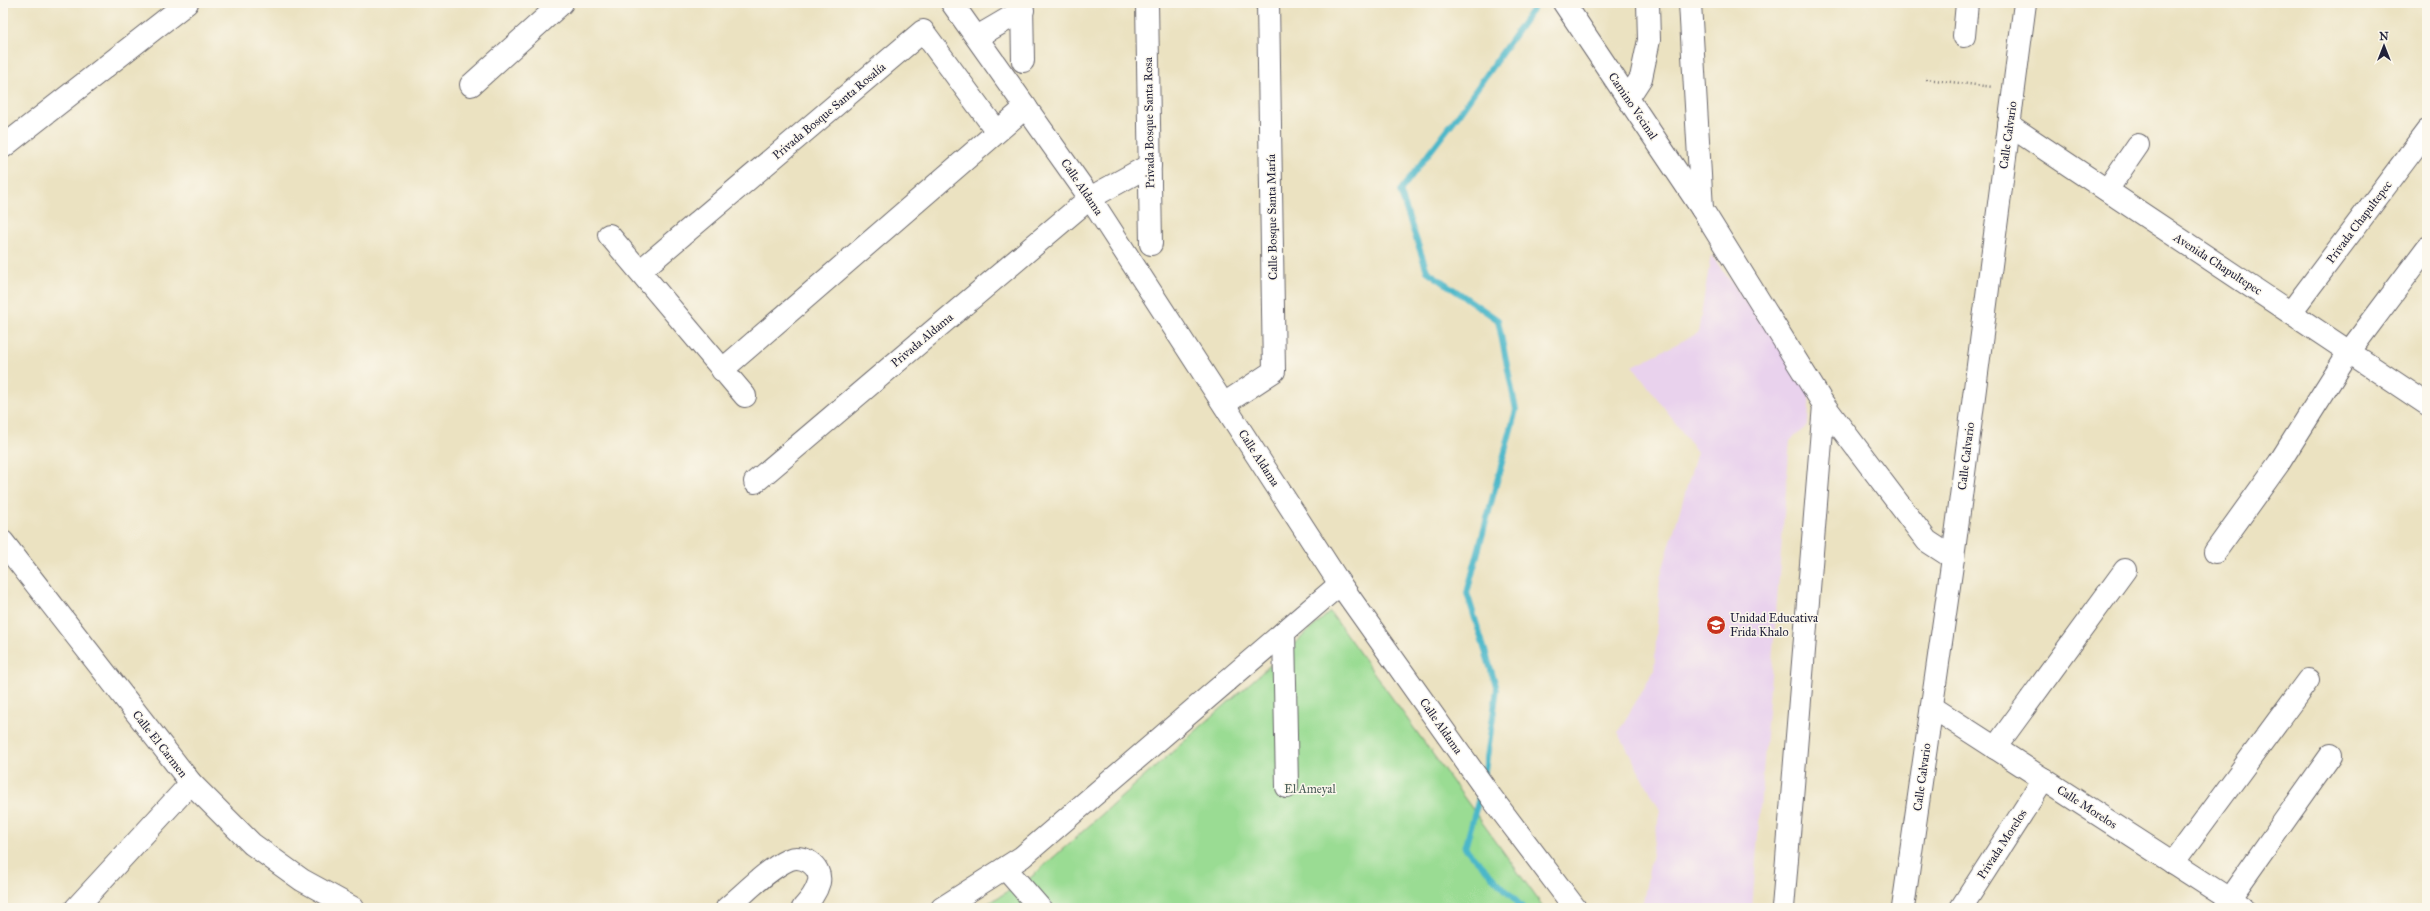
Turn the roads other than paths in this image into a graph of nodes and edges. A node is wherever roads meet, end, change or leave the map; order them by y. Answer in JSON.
{"nodes":[{"id":1,"x":188,"y":3,"type":"edge"},
{"id":2,"x":562,"y":3,"type":"edge"},
{"id":3,"x":952,"y":3,"type":"edge"},
{"id":4,"x":1147,"y":3,"type":"edge"},
{"id":5,"x":1268,"y":3,"type":"edge"},
{"id":6,"x":1648,"y":3,"type":"edge"},
{"id":7,"x":1690,"y":3,"type":"edge"},
{"id":8,"x":1967,"y":3,"type":"edge"},
{"id":9,"x":2025,"y":3,"type":"edge"},
{"id":10,"x":1022,"y":6,"type":"edge"},
{"id":11,"x":1571,"y":7,"type":"edge"},
{"id":12,"x":1964,"y":36,"type":"dead end"},
{"id":13,"x":977,"y":37,"type":"junction"},
{"id":14,"x":1023,"y":61,"type":"dead end"},
{"id":15,"x":471,"y":85,"type":"dead end"},
{"id":16,"x":1628,"y":98,"type":"junction"},
{"id":17,"x":1012,"y":118,"type":"junction"},
{"id":18,"x":2009,"y":125,"type":"junction"},
{"id":19,"x":2427,"y":131,"type":"edge"},
{"id":20,"x":2138,"y":145,"type":"dead end"},
{"id":21,"x":3,"y":147,"type":"edge"},
{"id":22,"x":1150,"y":165,"type":"junction"},
{"id":23,"x":2107,"y":190,"type":"junction"},
{"id":24,"x":1090,"y":198,"type":"junction"},
{"id":25,"x":1702,"y":210,"type":"junction"},
{"id":26,"x":609,"y":235,"type":"dead end"},
{"id":27,"x":1151,"y":244,"type":"dead end"},
{"id":28,"x":2427,"y":248,"type":"edge"},
{"id":29,"x":640,"y":271,"type":"junction"},
{"id":30,"x":2291,"y":312,"type":"junction"},
{"id":31,"x":2349,"y":352,"type":"junction"},
{"id":32,"x":722,"y":370,"type":"junction"},
{"id":33,"x":745,"y":396,"type":"dead end"},
{"id":34,"x":1224,"y":404,"type":"junction"},
{"id":35,"x":2427,"y":404,"type":"edge"},
{"id":36,"x":1824,"y":405,"type":"junction"},
{"id":37,"x":755,"y":482,"type":"dead end"},
{"id":38,"x":3,"y":542,"type":"edge"},
{"id":39,"x":2215,"y":552,"type":"dead end"},
{"id":40,"x":1953,"y":558,"type":"junction"},
{"id":41,"x":2125,"y":570,"type":"dead end"},
{"id":42,"x":1340,"y":584,"type":"junction"},
{"id":43,"x":1284,"y":632,"type":"junction"},
{"id":44,"x":2308,"y":680,"type":"dead end"},
{"id":45,"x":1932,"y":707,"type":"junction"},
{"id":46,"x":1995,"y":748,"type":"junction"},
{"id":47,"x":2331,"y":755,"type":"dead end"},
{"id":48,"x":2044,"y":779,"type":"junction"},
{"id":49,"x":191,"y":783,"type":"junction"},
{"id":50,"x":1287,"y":787,"type":"dead end"},
{"id":51,"x":2174,"y":863,"type":"junction"},
{"id":52,"x":1005,"y":868,"type":"junction"},
{"id":53,"x":2236,"y":903,"type":"edge"},
{"id":54,"x":76,"y":908,"type":"edge"},
{"id":55,"x":353,"y":908,"type":"edge"},
{"id":56,"x":728,"y":908,"type":"edge"},
{"id":57,"x":803,"y":908,"type":"edge"},
{"id":58,"x":942,"y":908,"type":"edge"},
{"id":59,"x":1040,"y":908,"type":"edge"},
{"id":60,"x":1575,"y":908,"type":"edge"},
{"id":61,"x":1784,"y":908,"type":"edge"},
{"id":62,"x":1903,"y":908,"type":"edge"},
{"id":63,"x":1961,"y":908,"type":"edge"}],
"edges":[{"from":1,"to":21,"type":"street"},
{"from":2,"to":15,"type":"street"},
{"from":3,"to":13,"type":"street","name":"Calle Aldama"},
{"from":4,"to":22,"type":"street","name":"Privada Bosque Santa Rosa"},
{"from":5,"to":34,"type":"street","name":"Calle Bosque Santa María"},
{"from":6,"to":16,"type":"street"},
{"from":7,"to":25,"type":"street"},
{"from":8,"to":12,"type":"street"},
{"from":9,"to":18,"type":"street","name":"Calle Calvario"},
{"from":10,"to":13,"type":"street"},
{"from":10,"to":14,"type":"street"},
{"from":11,"to":16,"type":"street","name":"Camino Vecinal"},
{"from":13,"to":17,"type":"street","name":"Calle Aldama"},
{"from":16,"to":25,"type":"street","name":"Camino Vecinal"},
{"from":17,"to":24,"type":"street","name":"Calle Aldama"},
{"from":17,"to":29,"type":"street","name":"Privada Bosque Santa Rosalía"},
{"from":17,"to":32,"type":"street"},
{"from":18,"to":23,"type":"street","name":"Avenida Chapultepec"},
{"from":18,"to":40,"type":"street","name":"Calle Calvario"},
{"from":19,"to":30,"type":"street","name":"Privada Chapultepec"},
{"from":20,"to":23,"type":"street"},
{"from":22,"to":24,"type":"street","name":"Privada Aldama"},
{"from":22,"to":27,"type":"street","name":"Privada Bosque Santa Rosa"},
{"from":23,"to":30,"type":"street","name":"Avenida Chapultepec"},
{"from":24,"to":34,"type":"street","name":"Calle Aldama"},
{"from":24,"to":37,"type":"street","name":"Privada Aldama"},
{"from":25,"to":36,"type":"street","name":"Camino Vecinal"},
{"from":26,"to":29,"type":"street"},
{"from":28,"to":31,"type":"street"},
{"from":29,"to":32,"type":"street"},
{"from":30,"to":31,"type":"street","name":"Avenida Chapultepec"},
{"from":31,"to":35,"type":"street","name":"Avenida Chapultepec"},
{"from":31,"to":39,"type":"street"},
{"from":32,"to":33,"type":"street"},
{"from":34,"to":42,"type":"street","name":"Calle Aldama"},
{"from":36,"to":40,"type":"street","name":"Camino Vecinal"},
{"from":36,"to":61,"type":"street"},
{"from":38,"to":49,"type":"street","name":"Calle El Carmen"},
{"from":40,"to":45,"type":"street","name":"Calle Calvario"},
{"from":41,"to":46,"type":"street"},
{"from":42,"to":43,"type":"street"},
{"from":42,"to":60,"type":"street","name":"Calle Aldama"},
{"from":43,"to":50,"type":"street"},
{"from":43,"to":52,"type":"street"},
{"from":44,"to":51,"type":"street"},
{"from":45,"to":46,"type":"street","name":"Calle Morelos"},
{"from":45,"to":62,"type":"street","name":"Calle Calvario"},
{"from":46,"to":48,"type":"street","name":"Calle Morelos"},
{"from":47,"to":53,"type":"street"},
{"from":48,"to":51,"type":"street","name":"Calle Morelos"},
{"from":48,"to":63,"type":"street","name":"Privada Morelos"},
{"from":49,"to":54,"type":"street"},
{"from":49,"to":55,"type":"street","name":"Calle El Carmen"},
{"from":51,"to":53,"type":"street","name":"Calle Morelos"},
{"from":52,"to":58,"type":"street"},
{"from":52,"to":59,"type":"street"},
{"from":56,"to":57,"type":"street"}]}
